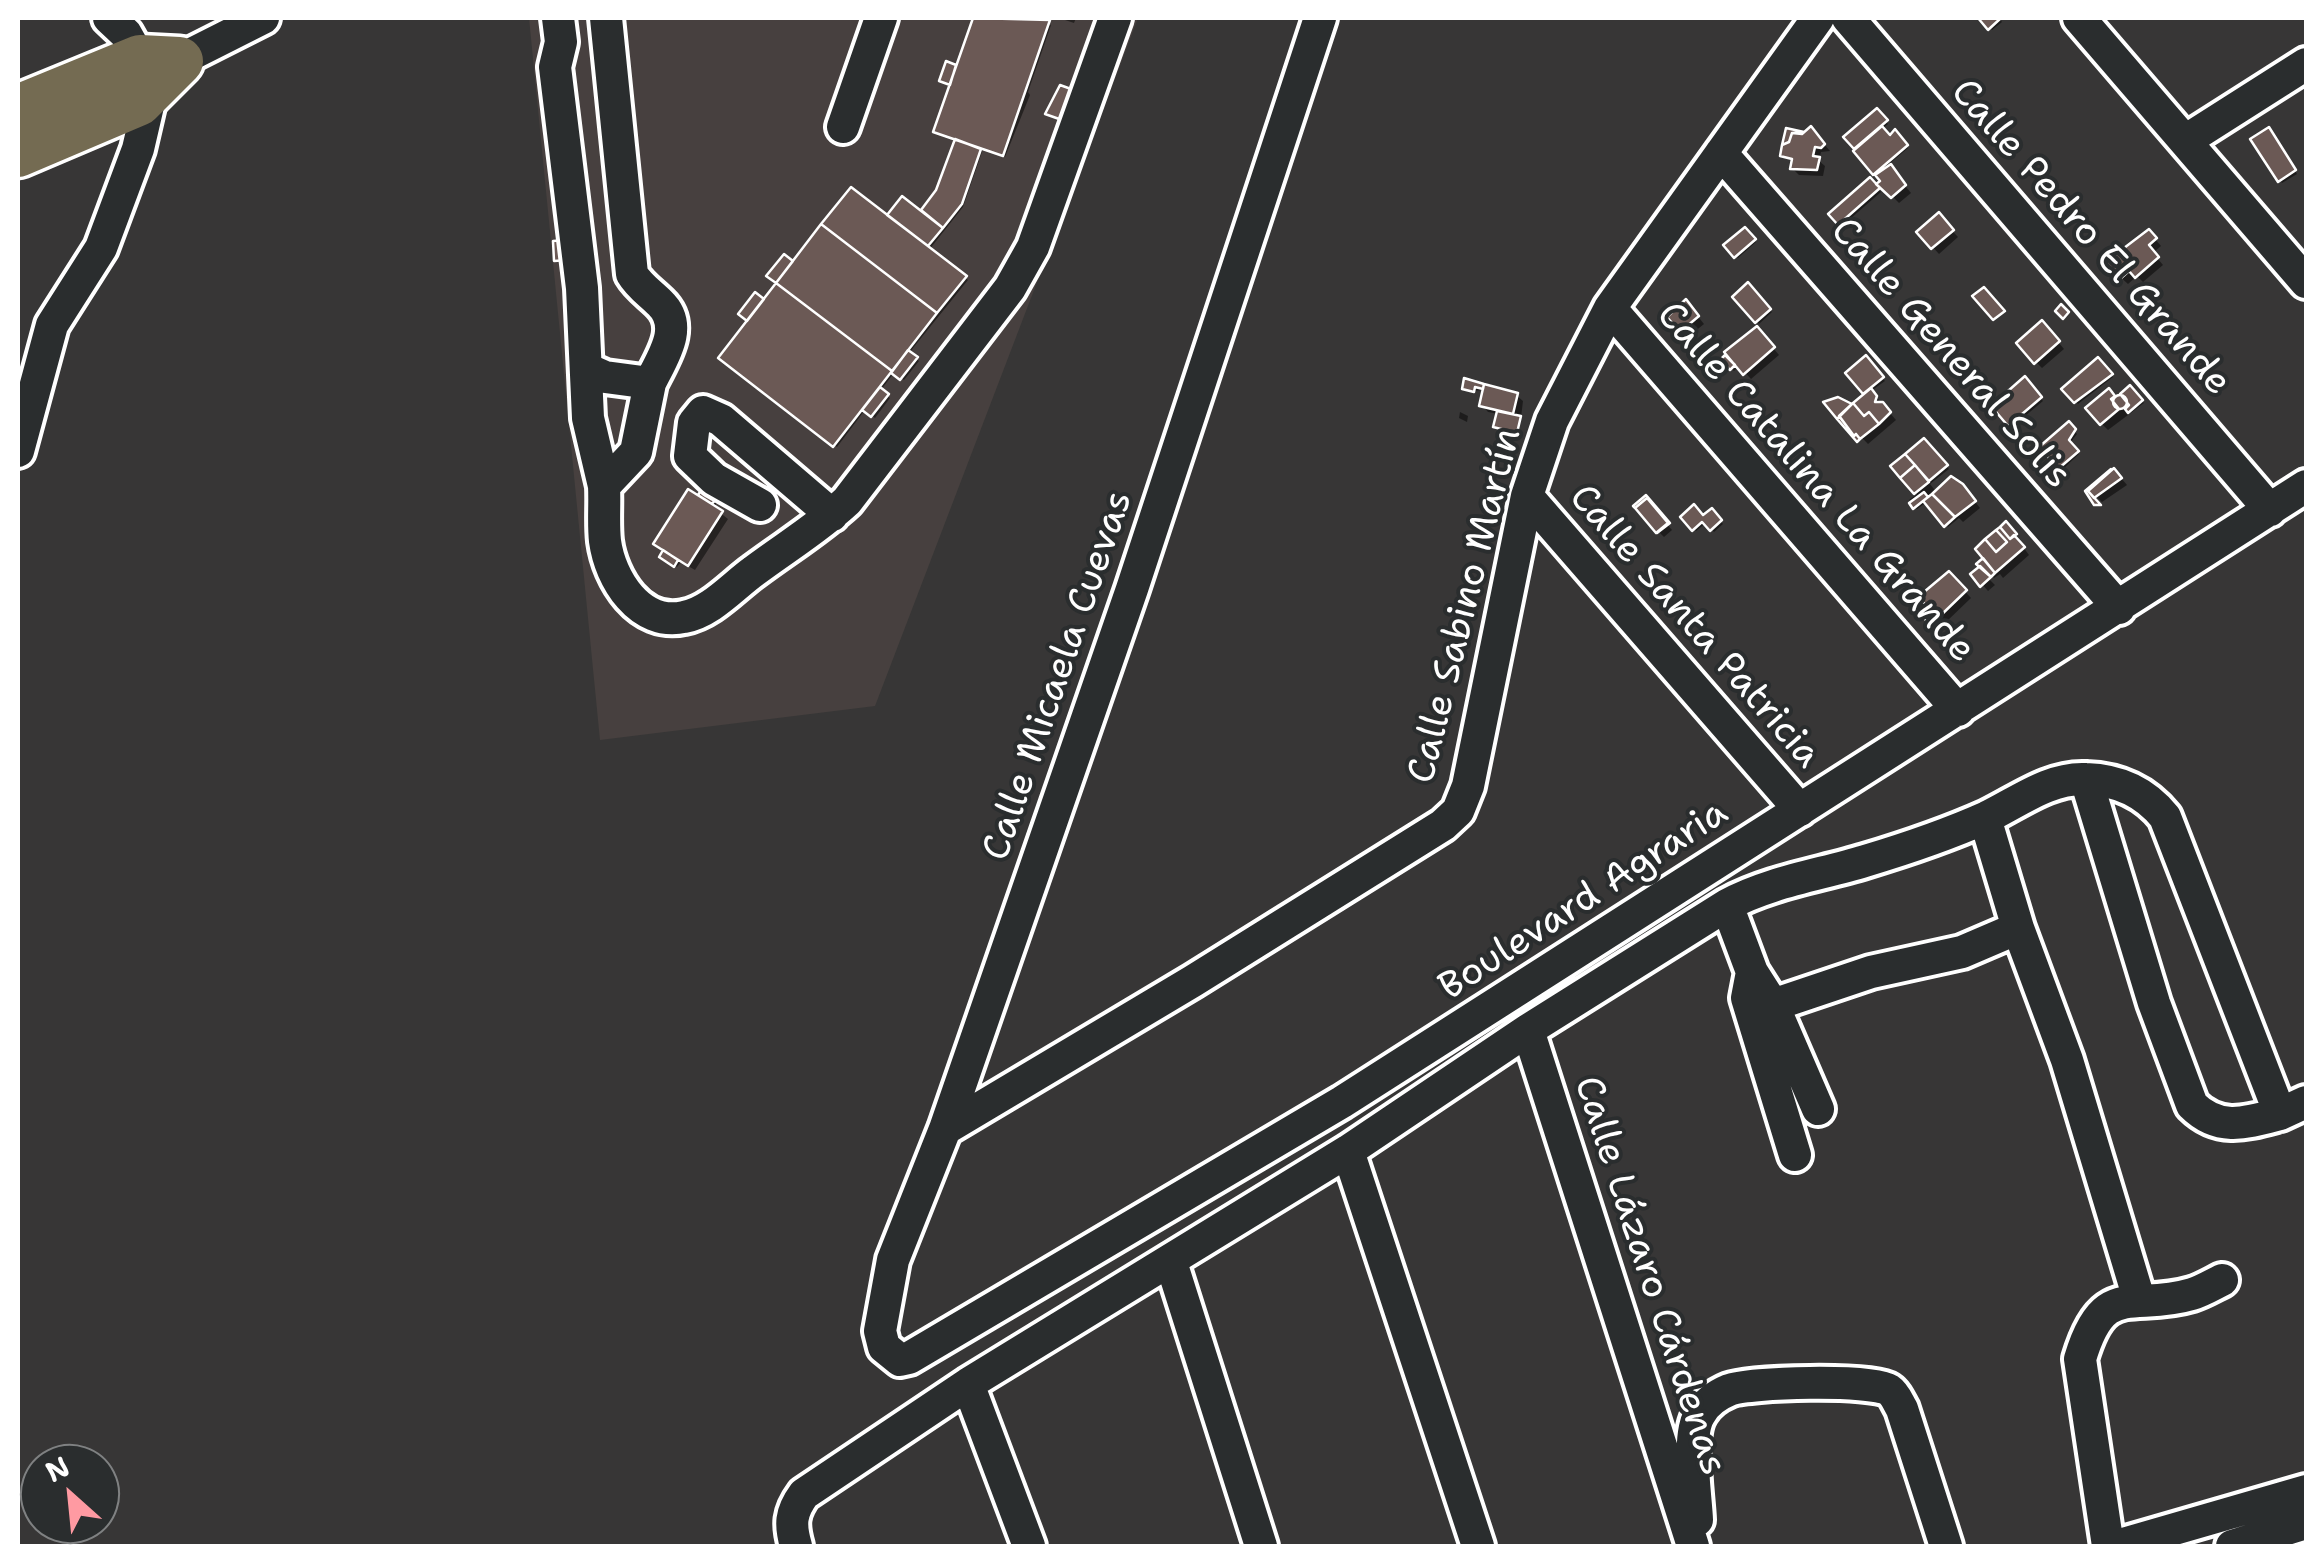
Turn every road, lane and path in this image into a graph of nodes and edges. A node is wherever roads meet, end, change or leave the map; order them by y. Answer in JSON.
{"nodes":[{"id":1,"x":109,"y":18,"type":"edge"},
{"id":2,"x":263,"y":18,"type":"edge"},
{"id":3,"x":538,"y":18,"type":"edge"},
{"id":4,"x":558,"y":18,"type":"edge"},
{"id":5,"x":606,"y":18,"type":"edge"},
{"id":6,"x":881,"y":18,"type":"edge"},
{"id":7,"x":1115,"y":18,"type":"edge"},
{"id":8,"x":1320,"y":18,"type":"edge"},
{"id":9,"x":1818,"y":18,"type":"edge"},
{"id":10,"x":1848,"y":18,"type":"edge"},
{"id":11,"x":2080,"y":18,"type":"edge"},
{"id":12,"x":2306,"y":64,"type":"edge"},
{"id":13,"x":556,"y":68,"type":"junction"},
{"id":14,"x":154,"y":72,"type":"junction"},
{"id":15,"x":18,"y":109,"type":"edge"},
{"id":16,"x":18,"y":128,"type":"edge"},
{"id":17,"x":843,"y":128,"type":"dead end"},
{"id":18,"x":2185,"y":141,"type":"junction"},
{"id":19,"x":18,"y":152,"type":"edge"},
{"id":20,"x":1721,"y":153,"type":"junction"},
{"id":21,"x":2306,"y":280,"type":"edge"},
{"id":22,"x":1610,"y":308,"type":"junction"},
{"id":23,"x":587,"y":369,"type":"junction"},
{"id":24,"x":650,"y":383,"type":"junction"},
{"id":25,"x":18,"y":451,"type":"edge"},
{"id":26,"x":604,"y":486,"type":"junction"},
{"id":27,"x":2306,"y":486,"type":"edge"},
{"id":28,"x":1527,"y":496,"type":"junction"},
{"id":29,"x":760,"y":506,"type":"dead end"},
{"id":30,"x":2270,"y":510,"type":"junction"},
{"id":31,"x":832,"y":515,"type":"junction"},
{"id":32,"x":2118,"y":608,"type":"junction"},
{"id":33,"x":1958,"y":710,"type":"junction"},
{"id":34,"x":2086,"y":779,"type":"junction"},
{"id":35,"x":1800,"y":810,"type":"junction"},
{"id":36,"x":1984,"y":818,"type":"junction"},
{"id":37,"x":1727,"y":905,"type":"junction"},
{"id":38,"x":2018,"y":928,"type":"junction"},
{"id":39,"x":1752,"y":972,"type":"junction"},
{"id":40,"x":1773,"y":1005,"type":"junction"},
{"id":41,"x":1528,"y":1030,"type":"junction"},
{"id":42,"x":2293,"y":1108,"type":"edge"},
{"id":43,"x":1818,"y":1109,"type":"dead end"},
{"id":44,"x":945,"y":1129,"type":"junction"},
{"id":45,"x":1348,"y":1150,"type":"junction"},
{"id":46,"x":1795,"y":1154,"type":"dead end"},
{"id":47,"x":1171,"y":1262,"type":"junction"},
{"id":48,"x":2222,"y":1280,"type":"dead end"},
{"id":49,"x":2139,"y":1298,"type":"junction"},
{"id":50,"x":893,"y":1356,"type":"joint"},
{"id":51,"x":968,"y":1384,"type":"junction"},
{"id":52,"x":2306,"y":1491,"type":"edge"},
{"id":53,"x":2306,"y":1523,"type":"edge"},
{"id":54,"x":796,"y":1546,"type":"edge"},
{"id":55,"x":1029,"y":1546,"type":"edge"},
{"id":56,"x":1262,"y":1546,"type":"edge"},
{"id":57,"x":1478,"y":1546,"type":"edge"},
{"id":58,"x":1696,"y":1546,"type":"edge"},
{"id":59,"x":1946,"y":1546,"type":"edge"},
{"id":60,"x":2108,"y":1546,"type":"edge"},
{"id":61,"x":2116,"y":1546,"type":"edge"},
{"id":62,"x":2232,"y":1546,"type":"edge"}],
"edges":[{"from":1,"to":14,"type":"street"},
{"from":2,"to":14,"type":"street"},
{"from":3,"to":13,"type":"street"},
{"from":4,"to":13,"type":"street"},
{"from":5,"to":24,"type":"street"},
{"from":6,"to":17,"type":"street"},
{"from":7,"to":31,"type":"street"},
{"from":8,"to":44,"type":"street","name":"Calle Micaela Cuevas"},
{"from":9,"to":20,"type":"street","name":"Calle Sabino Martín"},
{"from":10,"to":30,"type":"street","name":"Calle Pedro El Grande"},
{"from":11,"to":18,"type":"street"},
{"from":12,"to":18,"type":"street"},
{"from":13,"to":23,"type":"street"},
{"from":14,"to":15,"type":"highway"},
{"from":14,"to":16,"type":"street"},
{"from":14,"to":19,"type":"highway"},
{"from":14,"to":25,"type":"street"},
{"from":18,"to":21,"type":"street"},
{"from":20,"to":22,"type":"street","name":"Calle Sabino Martín"},
{"from":20,"to":32,"type":"street","name":"Calle General Solis"},
{"from":22,"to":28,"type":"street","name":"Calle Sabino Martín"},
{"from":22,"to":33,"type":"street","name":"Calle Catalina La Grande"},
{"from":23,"to":24,"type":"street"},
{"from":23,"to":26,"type":"street"},
{"from":24,"to":26,"type":"street"},
{"from":26,"to":31,"type":"street"},
{"from":27,"to":30,"type":"street","name":"Boulevard Agraria"},
{"from":28,"to":35,"type":"street","name":"Calle Santa Patricia"},
{"from":28,"to":44,"type":"street","name":"Calle Sabino Martín"},
{"from":29,"to":31,"type":"street"},
{"from":30,"to":32,"type":"street","name":"Boulevard Agraria"},
{"from":32,"to":33,"type":"street","name":"Boulevard Agraria"},
{"from":33,"to":35,"type":"street","name":"Boulevard Agraria"},
{"from":34,"to":36,"type":"street"},
{"from":34,"to":42,"type":"street"},
{"from":34,"to":42,"type":"street"},
{"from":35,"to":50,"type":"street","name":"Boulevard Agraria"},
{"from":36,"to":37,"type":"street"},
{"from":36,"to":38,"type":"street"},
{"from":37,"to":39,"type":"street"},
{"from":37,"to":41,"type":"street"},
{"from":38,"to":40,"type":"street"},
{"from":38,"to":49,"type":"street"},
{"from":39,"to":40,"type":"street"},
{"from":39,"to":46,"type":"street"},
{"from":40,"to":43,"type":"street"},
{"from":41,"to":45,"type":"street"},
{"from":41,"to":58,"type":"street","name":"Calle Lázaro Cárdenas"},
{"from":44,"to":50,"type":"street","name":"Calle Micaela Cuevas"},
{"from":45,"to":47,"type":"street"},
{"from":45,"to":57,"type":"street"},
{"from":47,"to":51,"type":"street"},
{"from":47,"to":56,"type":"street"},
{"from":48,"to":49,"type":"street"},
{"from":49,"to":60,"type":"street"},
{"from":51,"to":54,"type":"street"},
{"from":51,"to":55,"type":"street"},
{"from":52,"to":61,"type":"street"},
{"from":53,"to":62,"type":"street"},
{"from":58,"to":59,"type":"street"}]}
